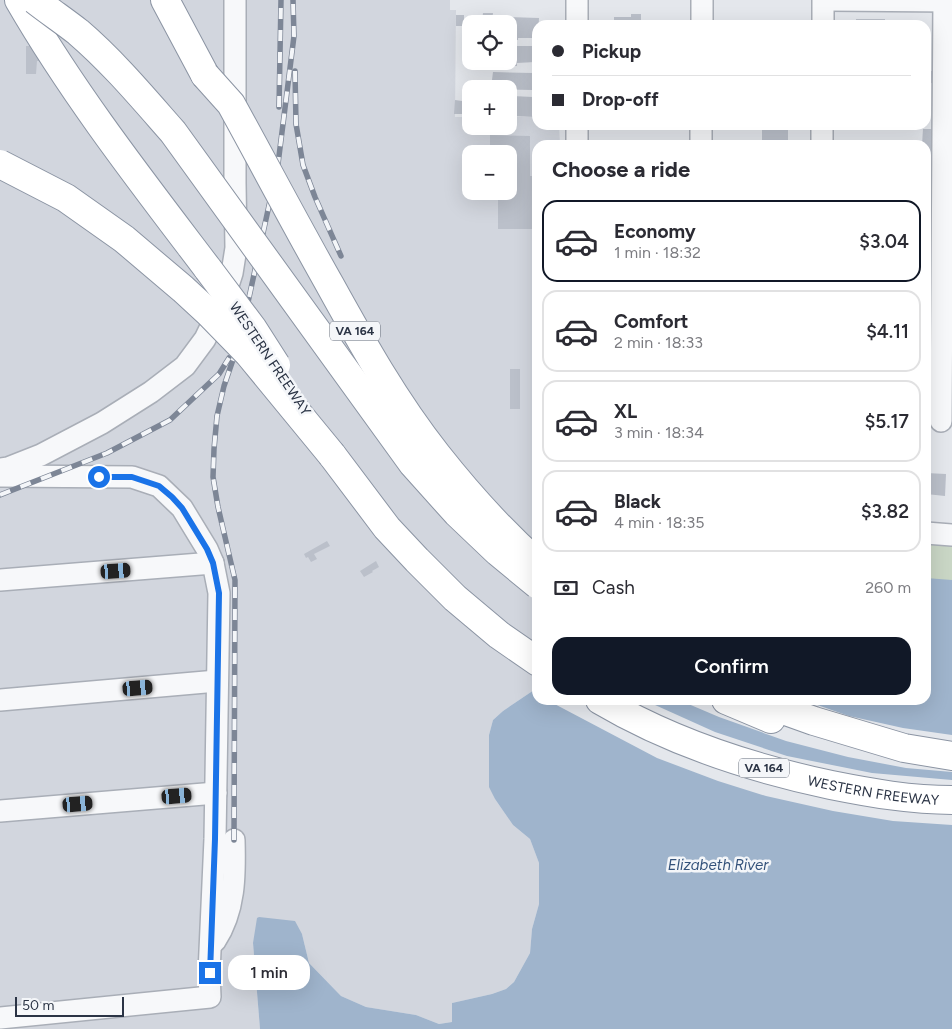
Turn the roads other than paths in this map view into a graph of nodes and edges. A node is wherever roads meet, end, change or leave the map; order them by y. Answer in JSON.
{"nodes":[{"id":1,"x":20,"y":0,"type":"edge"},
{"id":2,"x":35,"y":0,"type":"edge"},
{"id":3,"x":235,"y":0,"type":"edge"},
{"id":4,"x":577,"y":0,"type":"edge"},
{"id":5,"x":702,"y":0,"type":"edge"},
{"id":6,"x":823,"y":0,"type":"edge"},
{"id":7,"x":828,"y":0,"type":"edge"},
{"id":8,"x":944,"y":0,"type":"edge"},
{"id":9,"x":952,"y":1,"type":"edge"},
{"id":10,"x":168,"y":4,"type":"edge"},
{"id":11,"x":577,"y":20,"type":"edge"},
{"id":12,"x":702,"y":20,"type":"edge"},
{"id":13,"x":823,"y":20,"type":"edge"},
{"id":14,"x":0,"y":164,"type":"edge"},
{"id":15,"x":940,"y":421,"type":"edge"},
{"id":16,"x":332,"y":455,"type":"junction"},
{"id":17,"x":0,"y":469,"type":"edge"},
{"id":18,"x":0,"y":476,"type":"edge"},
{"id":19,"x":931,"y":533,"type":"edge"},
{"id":20,"x":952,"y":535,"type":"edge"},
{"id":21,"x":532,"y":558,"type":"edge"},
{"id":22,"x":213,"y":563,"type":"junction"},
{"id":23,"x":0,"y":580,"type":"edge"},
{"id":24,"x":532,"y":580,"type":"edge"},
{"id":25,"x":532,"y":658,"type":"edge"},
{"id":26,"x":217,"y":682,"type":"junction"},
{"id":27,"x":0,"y":700,"type":"edge"},
{"id":28,"x":610,"y":705,"type":"edge"},
{"id":29,"x":738,"y":705,"type":"edge"},
{"id":30,"x":769,"y":705,"type":"edge"},
{"id":31,"x":904,"y":748,"type":"junction"},
{"id":32,"x":952,"y":756,"type":"edge"},
{"id":33,"x":216,"y":793,"type":"junction"},
{"id":34,"x":952,"y":800,"type":"edge"},
{"id":35,"x":0,"y":811,"type":"edge"},
{"id":36,"x":234,"y":840,"type":"dead end"},
{"id":37,"x":210,"y":949,"type":"junction"},
{"id":38,"x":0,"y":1018,"type":"edge"}],
"edges":[{"from":1,"to":16,"type":"highway","name":"WESTERN FREEWAY","bridge":true},
{"from":2,"to":24,"type":"highway","bridge":true},
{"from":3,"to":17,"type":"street"},
{"from":4,"to":11,"type":"street"},
{"from":5,"to":12,"type":"street"},
{"from":6,"to":13,"type":"street"},
{"from":7,"to":8,"type":"street"},
{"from":8,"to":9,"type":"street"},
{"from":8,"to":15,"type":"street"},
{"from":10,"to":21,"type":"highway","number":"VA 164","bridge":true},
{"from":14,"to":16,"type":"highway","bridge":true},
{"from":16,"to":25,"type":"highway","name":"WESTERN FREEWAY"},
{"from":18,"to":22,"type":"street"},
{"from":19,"to":20,"type":"street"},
{"from":22,"to":23,"type":"street"},
{"from":22,"to":26,"type":"street"},
{"from":26,"to":27,"type":"street"},
{"from":26,"to":33,"type":"street"},
{"from":28,"to":34,"type":"highway","name":"WESTERN FREEWAY","number":"VA 164"},
{"from":29,"to":31,"type":"highway"},
{"from":30,"to":31,"type":"highway"},
{"from":31,"to":32,"type":"highway"},
{"from":33,"to":35,"type":"street"},
{"from":33,"to":37,"type":"street"},
{"from":36,"to":37,"type":"street"},
{"from":37,"to":38,"type":"street"}]}
